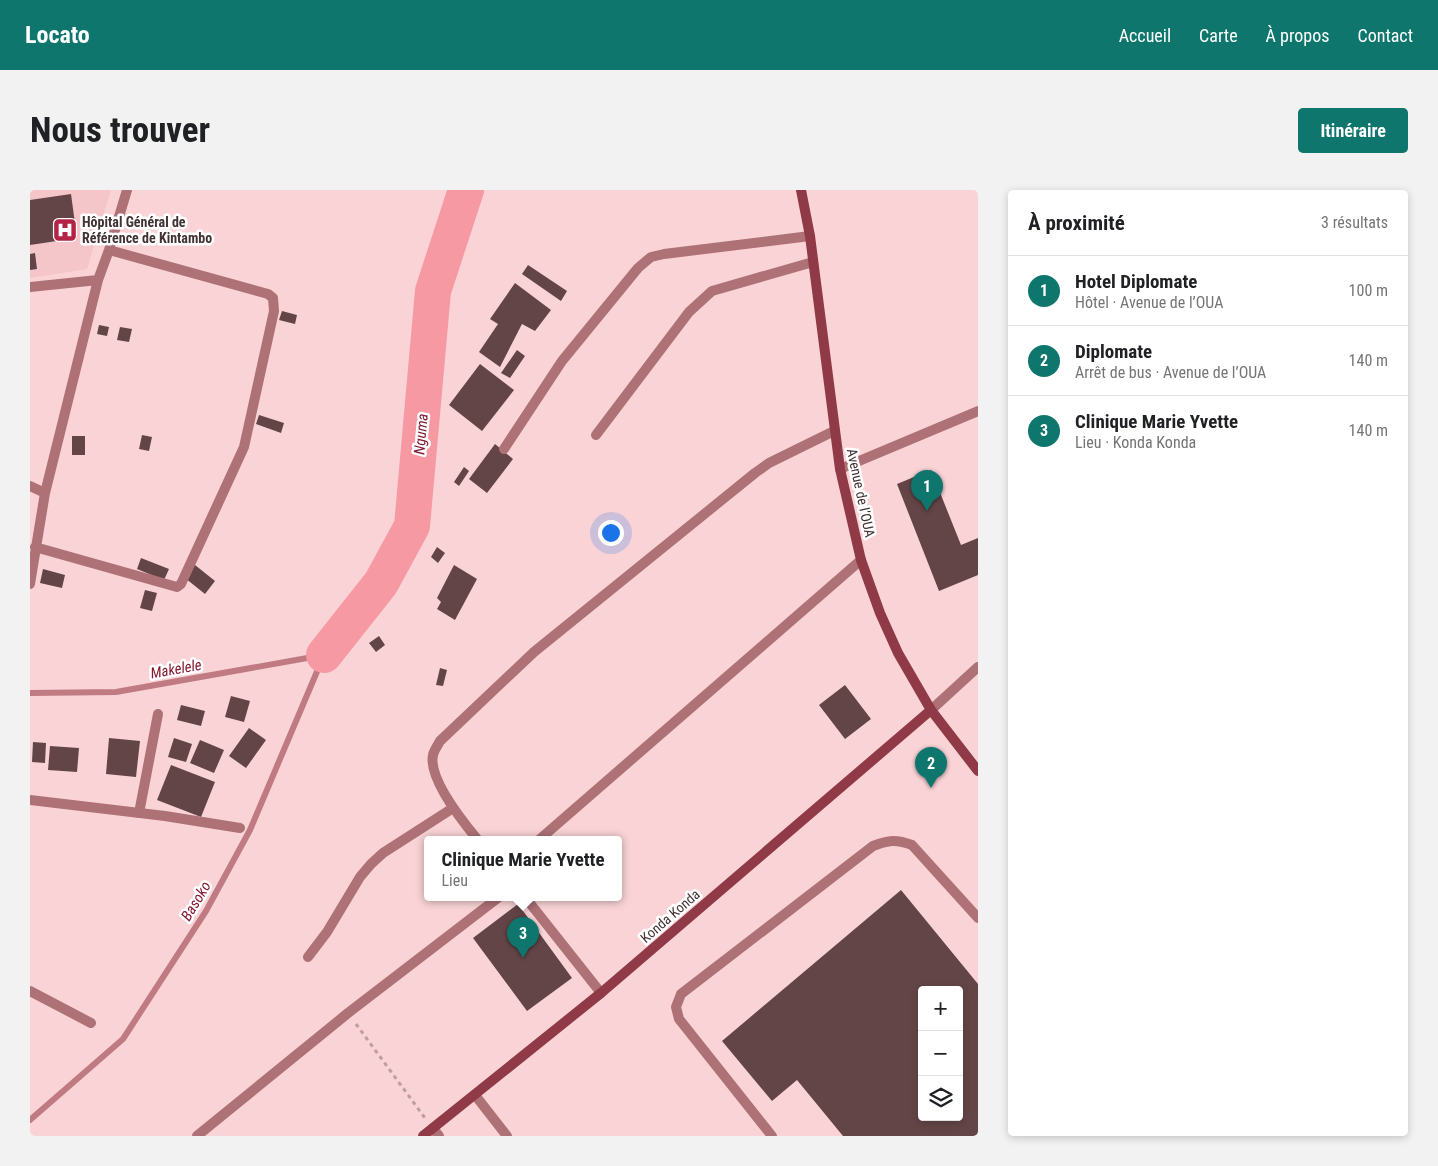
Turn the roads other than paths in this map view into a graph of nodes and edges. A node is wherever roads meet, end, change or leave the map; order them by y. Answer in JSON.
{"nodes":[{"id":1,"x":127,"y":190,"type":"edge"},
{"id":2,"x":801,"y":190,"type":"edge"},
{"id":3,"x":810,"y":236,"type":"junction"},
{"id":4,"x":109,"y":250,"type":"junction"},
{"id":5,"x":813,"y":262,"type":"junction"},
{"id":6,"x":98,"y":280,"type":"junction"},
{"id":7,"x":30,"y":287,"type":"edge"},
{"id":8,"x":978,"y":412,"type":"edge"},
{"id":9,"x":834,"y":431,"type":"junction"},
{"id":10,"x":596,"y":436,"type":"dead end"},
{"id":11,"x":504,"y":449,"type":"dead end"},
{"id":12,"x":840,"y":469,"type":"junction"},
{"id":13,"x":30,"y":486,"type":"edge"},
{"id":14,"x":45,"y":493,"type":"junction"},
{"id":15,"x":35,"y":547,"type":"junction"},
{"id":16,"x":861,"y":560,"type":"junction"},
{"id":17,"x":30,"y":584,"type":"edge"},
{"id":18,"x":978,"y":667,"type":"edge"},
{"id":19,"x":930,"y":710,"type":"junction"},
{"id":20,"x":158,"y":714,"type":"dead end"},
{"id":21,"x":978,"y":771,"type":"edge"},
{"id":22,"x":30,"y":800,"type":"edge"},
{"id":23,"x":453,"y":808,"type":"junction"},
{"id":24,"x":139,"y":813,"type":"junction"},
{"id":25,"x":240,"y":828,"type":"dead end"},
{"id":26,"x":475,"y":836,"type":"edge"},
{"id":27,"x":543,"y":836,"type":"edge"},
{"id":28,"x":494,"y":901,"type":"edge"},
{"id":29,"x":528,"y":901,"type":"edge"},
{"id":30,"x":976,"y":912,"type":"edge"},
{"id":31,"x":308,"y":957,"type":"dead end"},
{"id":32,"x":30,"y":991,"type":"edge"},
{"id":33,"x":601,"y":993,"type":"junction"},
{"id":34,"x":91,"y":1023,"type":"dead end"},
{"id":35,"x":475,"y":1095,"type":"junction"},
{"id":36,"x":436,"y":1132,"type":"edge"},
{"id":37,"x":197,"y":1136,"type":"edge"},
{"id":38,"x":423,"y":1136,"type":"edge"},
{"id":39,"x":507,"y":1136,"type":"edge"},
{"id":40,"x":772,"y":1136,"type":"edge"}],
"edges":[{"from":1,"to":4,"type":"street"},
{"from":2,"to":3,"type":"street","name":"Avenue de l’OUA"},
{"from":3,"to":5,"type":"street","name":"Avenue de l’OUA"},
{"from":3,"to":11,"type":"street"},
{"from":4,"to":6,"type":"street"},
{"from":4,"to":15,"type":"street"},
{"from":5,"to":9,"type":"street","name":"Avenue de l’OUA"},
{"from":5,"to":10,"type":"street"},
{"from":6,"to":7,"type":"street"},
{"from":6,"to":14,"type":"street"},
{"from":8,"to":12,"type":"street"},
{"from":9,"to":12,"type":"street","name":"Avenue de l’OUA"},
{"from":9,"to":23,"type":"street"},
{"from":12,"to":16,"type":"street","name":"Avenue de l’OUA"},
{"from":13,"to":14,"type":"street"},
{"from":14,"to":15,"type":"street"},
{"from":15,"to":17,"type":"street"},
{"from":16,"to":19,"type":"street","name":"Avenue de l’OUA"},
{"from":16,"to":27,"type":"street"},
{"from":18,"to":19,"type":"street"},
{"from":19,"to":21,"type":"street","name":"Avenue de l’OUA"},
{"from":19,"to":33,"type":"street","name":"Konda Konda"},
{"from":20,"to":24,"type":"street"},
{"from":22,"to":24,"type":"street"},
{"from":23,"to":26,"type":"street"},
{"from":23,"to":31,"type":"street"},
{"from":24,"to":25,"type":"street"},
{"from":28,"to":37,"type":"street"},
{"from":29,"to":33,"type":"street"},
{"from":30,"to":40,"type":"street"},
{"from":32,"to":34,"type":"street"},
{"from":33,"to":35,"type":"street","name":"Konda Konda"},
{"from":35,"to":36,"type":"street","name":"Konda Konda"},
{"from":35,"to":39,"type":"street"},
{"from":36,"to":38,"type":"street","name":"Konda Konda"}]}
